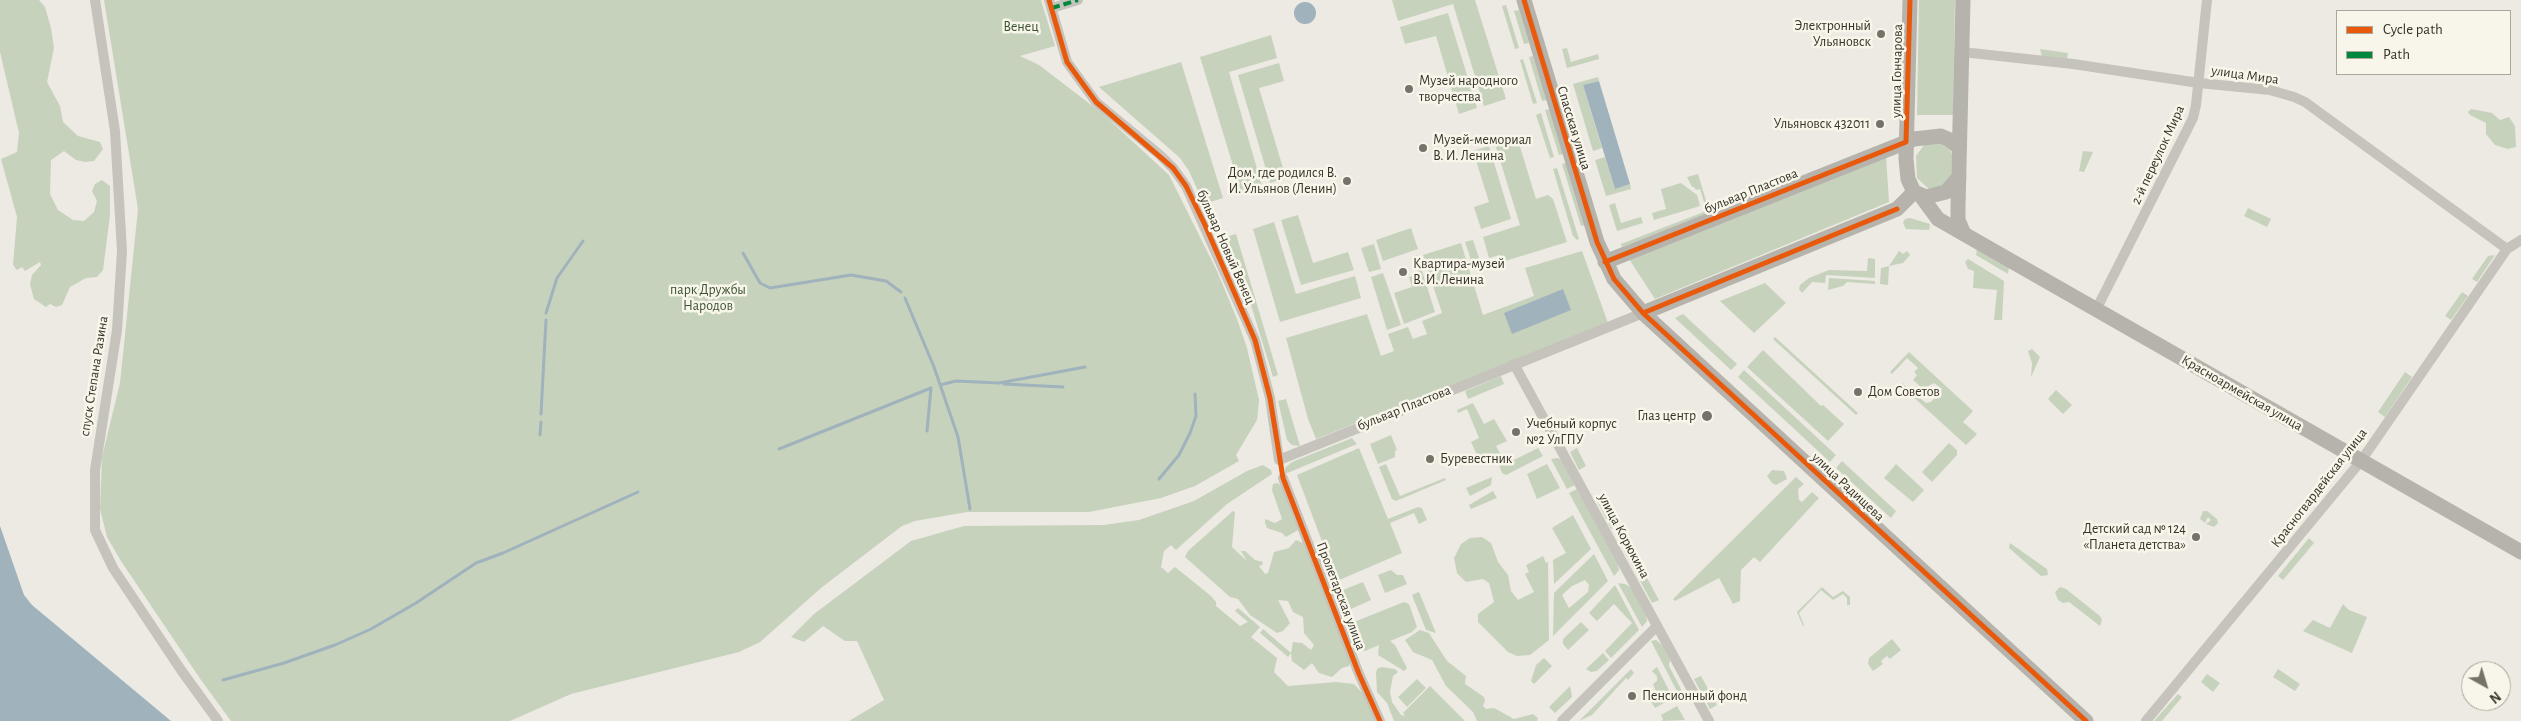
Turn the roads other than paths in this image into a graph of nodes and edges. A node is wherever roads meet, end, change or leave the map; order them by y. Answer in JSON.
{"nodes":[{"id":1,"x":95,"y":0,"type":"edge"},
{"id":2,"x":1078,"y":0,"type":"edge"},
{"id":3,"x":1524,"y":0,"type":"edge"},
{"id":4,"x":1910,"y":0,"type":"edge"},
{"id":5,"x":1963,"y":0,"type":"edge"},
{"id":6,"x":2207,"y":0,"type":"edge"},
{"id":7,"x":1051,"y":4,"type":"edge"},
{"id":8,"x":1962,"y":52,"type":"junction"},
{"id":9,"x":2199,"y":83,"type":"junction"},
{"id":10,"x":1906,"y":142,"type":"junction"},
{"id":11,"x":1960,"y":148,"type":"junction"},
{"id":12,"x":1959,"y":177,"type":"junction"},
{"id":13,"x":1918,"y":194,"type":"junction"},
{"id":14,"x":1964,"y":234,"type":"junction"},
{"id":15,"x":2521,"y":240,"type":"edge"},
{"id":16,"x":2507,"y":249,"type":"junction"},
{"id":17,"x":1605,"y":262,"type":"junction"},
{"id":18,"x":2096,"y":310,"type":"junction"},
{"id":19,"x":1643,"y":313,"type":"junction"},
{"id":20,"x":1514,"y":364,"type":"junction"},
{"id":21,"x":1279,"y":460,"type":"joint"},
{"id":22,"x":2361,"y":461,"type":"junction"},
{"id":23,"x":1284,"y":478,"type":"dead end"},
{"id":24,"x":2521,"y":552,"type":"edge"},
{"id":25,"x":1657,"y":626,"type":"junction"},
{"id":26,"x":218,"y":721,"type":"edge"},
{"id":27,"x":1380,"y":721,"type":"edge"},
{"id":28,"x":1562,"y":721,"type":"edge"},
{"id":29,"x":1709,"y":721,"type":"edge"},
{"id":30,"x":2086,"y":721,"type":"edge"},
{"id":31,"x":2146,"y":721,"type":"edge"}],
"edges":[{"from":1,"to":26,"type":"street","name":"спуск Степана Разина"},
{"from":2,"to":7,"type":"street"},
{"from":3,"to":17,"type":"street","name":"Спасская улица"},
{"from":4,"to":10,"type":"street","name":"улица Гончарова"},
{"from":5,"to":8,"type":"street"},
{"from":6,"to":9,"type":"street","name":"2-й переулок Мира"},
{"from":7,"to":21,"type":"street","name":"бульвар Новый Венец"},
{"from":8,"to":9,"type":"street","name":"улица Мира"},
{"from":8,"to":11,"type":"street"},
{"from":9,"to":16,"type":"street","name":"улица Мира"},
{"from":9,"to":18,"type":"street","name":"2-й переулок Мира"},
{"from":10,"to":11,"type":"street"},
{"from":10,"to":13,"type":"street","name":"улица Гончарова"},
{"from":10,"to":17,"type":"street","name":"бульвар Пластова"},
{"from":11,"to":12,"type":"street"},
{"from":12,"to":13,"type":"street"},
{"from":12,"to":14,"type":"street"},
{"from":13,"to":14,"type":"street","name":"улица Гончарова"},
{"from":13,"to":19,"type":"street","name":"бульвар Пластова"},
{"from":14,"to":18,"type":"street","name":"Красноармейская улица"},
{"from":15,"to":16,"type":"street","name":"Красногвардейская улица"},
{"from":16,"to":22,"type":"street","name":"Красногвардейская улица"},
{"from":17,"to":19,"type":"street","name":"улица Радищева"},
{"from":18,"to":22,"type":"street","name":"Красноармейская улица"},
{"from":19,"to":20,"type":"street","name":"бульвар Пластова"},
{"from":19,"to":30,"type":"street","name":"улица Радищева"},
{"from":20,"to":21,"type":"street","name":"бульвар Пластова"},
{"from":20,"to":25,"type":"street","name":"улица Корюкина"},
{"from":22,"to":24,"type":"street","name":"Красноармейская улица"},
{"from":22,"to":31,"type":"street","name":"Красногвардейская улица"},
{"from":23,"to":27,"type":"street","name":"Пролетарская улица"},
{"from":25,"to":28,"type":"street"},
{"from":25,"to":29,"type":"street","name":"улица Корюкина"}]}
